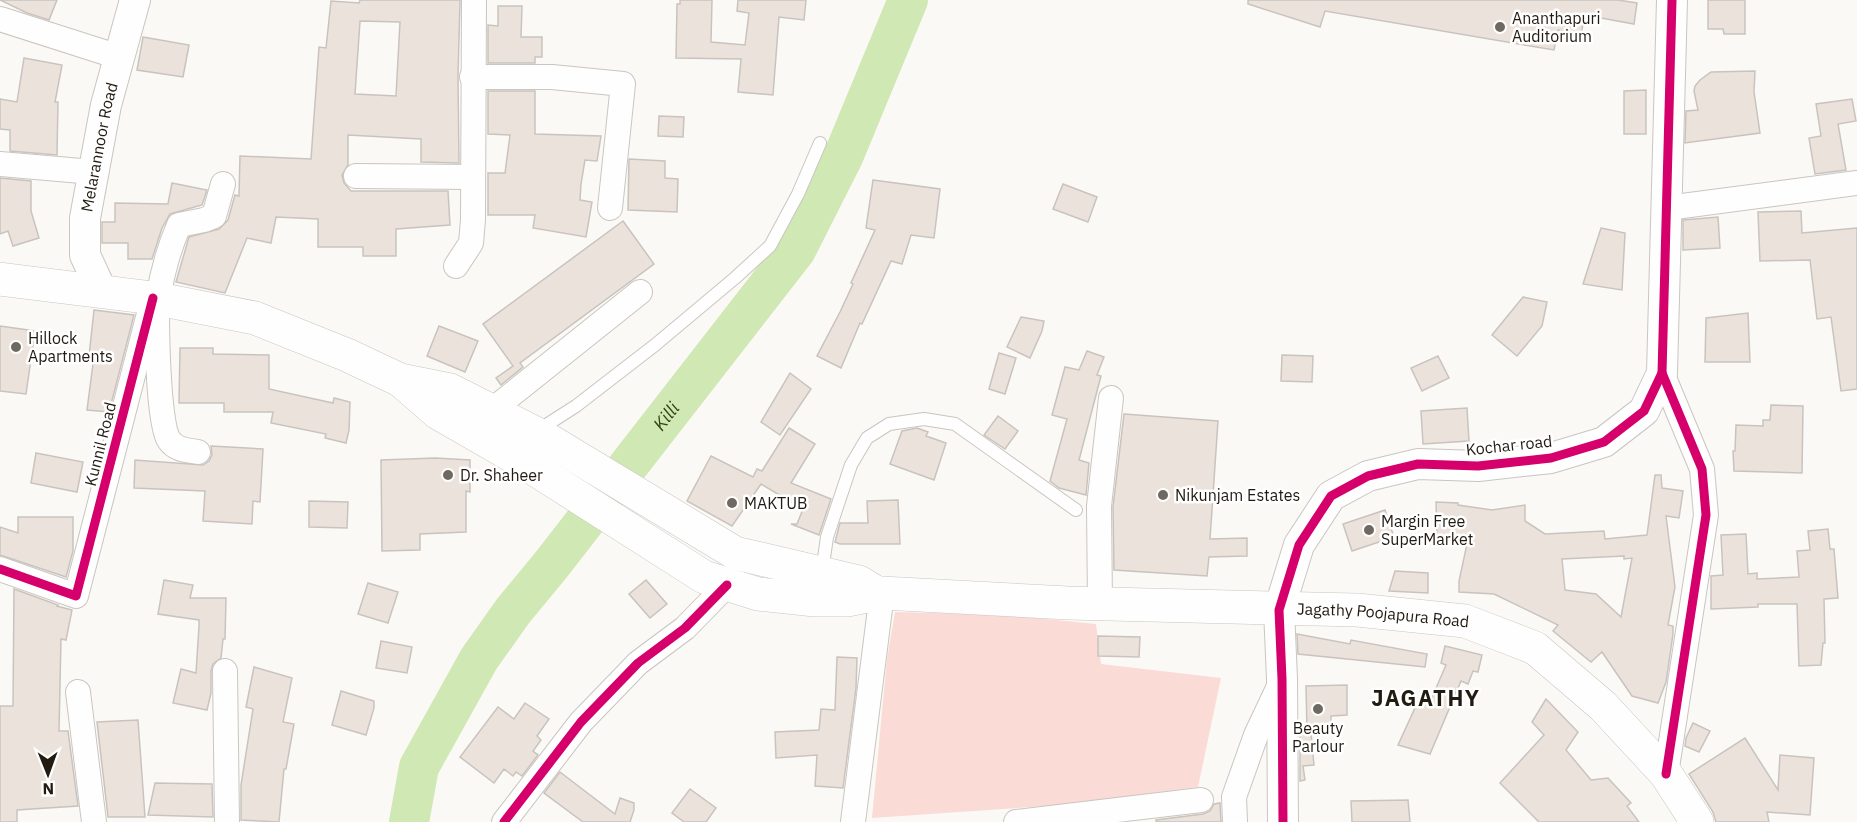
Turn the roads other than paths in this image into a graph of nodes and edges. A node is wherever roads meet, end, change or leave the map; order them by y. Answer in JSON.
{"nodes":[{"id":1,"x":135,"y":0,"type":"edge"},
{"id":2,"x":474,"y":0,"type":"edge"},
{"id":3,"x":1672,"y":0,"type":"edge"},
{"id":4,"x":0,"y":19,"type":"edge"},
{"id":5,"x":119,"y":57,"type":"junction"},
{"id":6,"x":472,"y":77,"type":"junction"},
{"id":7,"x":820,"y":143,"type":"dead end"},
{"id":8,"x":0,"y":164,"type":"edge"},
{"id":9,"x":93,"y":172,"type":"junction"},
{"id":10,"x":356,"y":176,"type":"dead end"},
{"id":11,"x":472,"y":177,"type":"junction"},
{"id":12,"x":1857,"y":183,"type":"edge"},
{"id":13,"x":223,"y":184,"type":"dead end"},
{"id":14,"x":610,"y":208,"type":"dead end"},
{"id":15,"x":1667,"y":208,"type":"junction"},
{"id":16,"x":456,"y":266,"type":"dead end"},
{"id":17,"x":0,"y":279,"type":"edge"},
{"id":18,"x":102,"y":292,"type":"junction"},
{"id":19,"x":640,"y":292,"type":"dead end"},
{"id":20,"x":156,"y":299,"type":"junction"},
{"id":21,"x":1662,"y":373,"type":"junction"},
{"id":22,"x":400,"y":380,"type":"junction"},
{"id":23,"x":1111,"y":398,"type":"dead end"},
{"id":24,"x":491,"y":411,"type":"junction"},
{"id":25,"x":535,"y":445,"type":"junction"},
{"id":26,"x":198,"y":452,"type":"dead end"},
{"id":27,"x":1076,"y":510,"type":"dead end"},
{"id":28,"x":0,"y":570,"type":"edge"},
{"id":29,"x":822,"y":574,"type":"junction"},
{"id":30,"x":715,"y":581,"type":"junction"},
{"id":31,"x":879,"y":593,"type":"junction"},
{"id":32,"x":1100,"y":604,"type":"junction"},
{"id":33,"x":1279,"y":610,"type":"junction"},
{"id":34,"x":225,"y":671,"type":"dead end"},
{"id":35,"x":1282,"y":680,"type":"junction"},
{"id":36,"x":78,"y":692,"type":"dead end"},
{"id":37,"x":1666,"y":774,"type":"junction"},
{"id":38,"x":1201,"y":800,"type":"dead end"},
{"id":39,"x":94,"y":822,"type":"edge"},
{"id":40,"x":227,"y":822,"type":"edge"},
{"id":41,"x":504,"y":822,"type":"edge"},
{"id":42,"x":853,"y":822,"type":"edge"},
{"id":43,"x":1016,"y":822,"type":"edge"},
{"id":44,"x":1235,"y":822,"type":"edge"},
{"id":45,"x":1283,"y":822,"type":"edge"},
{"id":46,"x":1697,"y":822,"type":"edge"}],
"edges":[{"from":1,"to":5,"type":"street","name":"Melarannoor Road"},
{"from":2,"to":6,"type":"street"},
{"from":3,"to":15,"type":"street","name":"Kochar road"},
{"from":4,"to":5,"type":"street"},
{"from":5,"to":9,"type":"street","name":"Melarannoor Road"},
{"from":6,"to":11,"type":"street"},
{"from":6,"to":14,"type":"street"},
{"from":7,"to":25,"type":"lane"},
{"from":8,"to":9,"type":"street"},
{"from":9,"to":18,"type":"street","name":"Melarannoor Road"},
{"from":10,"to":11,"type":"street"},
{"from":11,"to":16,"type":"street"},
{"from":12,"to":15,"type":"street"},
{"from":13,"to":20,"type":"street"},
{"from":15,"to":21,"type":"street","name":"Kochar road"},
{"from":17,"to":18,"type":"main road"},
{"from":18,"to":20,"type":"main road"},
{"from":19,"to":24,"type":"street"},
{"from":20,"to":22,"type":"main road"},
{"from":20,"to":26,"type":"street"},
{"from":20,"to":28,"type":"street","name":"Kunnil Road"},
{"from":21,"to":33,"type":"street","name":"Kochar road"},
{"from":21,"to":37,"type":"street"},
{"from":22,"to":24,"type":"main road"},
{"from":22,"to":25,"type":"main road"},
{"from":23,"to":32,"type":"street"},
{"from":24,"to":25,"type":"main road"},
{"from":25,"to":29,"type":"main road"},
{"from":25,"to":30,"type":"main road"},
{"from":27,"to":29,"type":"lane"},
{"from":29,"to":31,"type":"main road"},
{"from":30,"to":31,"type":"main road"},
{"from":30,"to":41,"type":"street"},
{"from":31,"to":32,"type":"main road","name":"Jagathy Poojapura Road"},
{"from":31,"to":42,"type":"street"},
{"from":32,"to":33,"type":"main road","name":"Jagathy Poojapura Road"},
{"from":33,"to":35,"type":"street","name":"Kochar road"},
{"from":33,"to":37,"type":"main road","name":"Jagathy Poojapura Road"},
{"from":34,"to":40,"type":"street"},
{"from":35,"to":44,"type":"street"},
{"from":35,"to":45,"type":"street","name":"Kochar road"},
{"from":36,"to":39,"type":"street"},
{"from":37,"to":46,"type":"main road","name":"Jagathy Poojapura Road"},
{"from":38,"to":43,"type":"street"}]}
